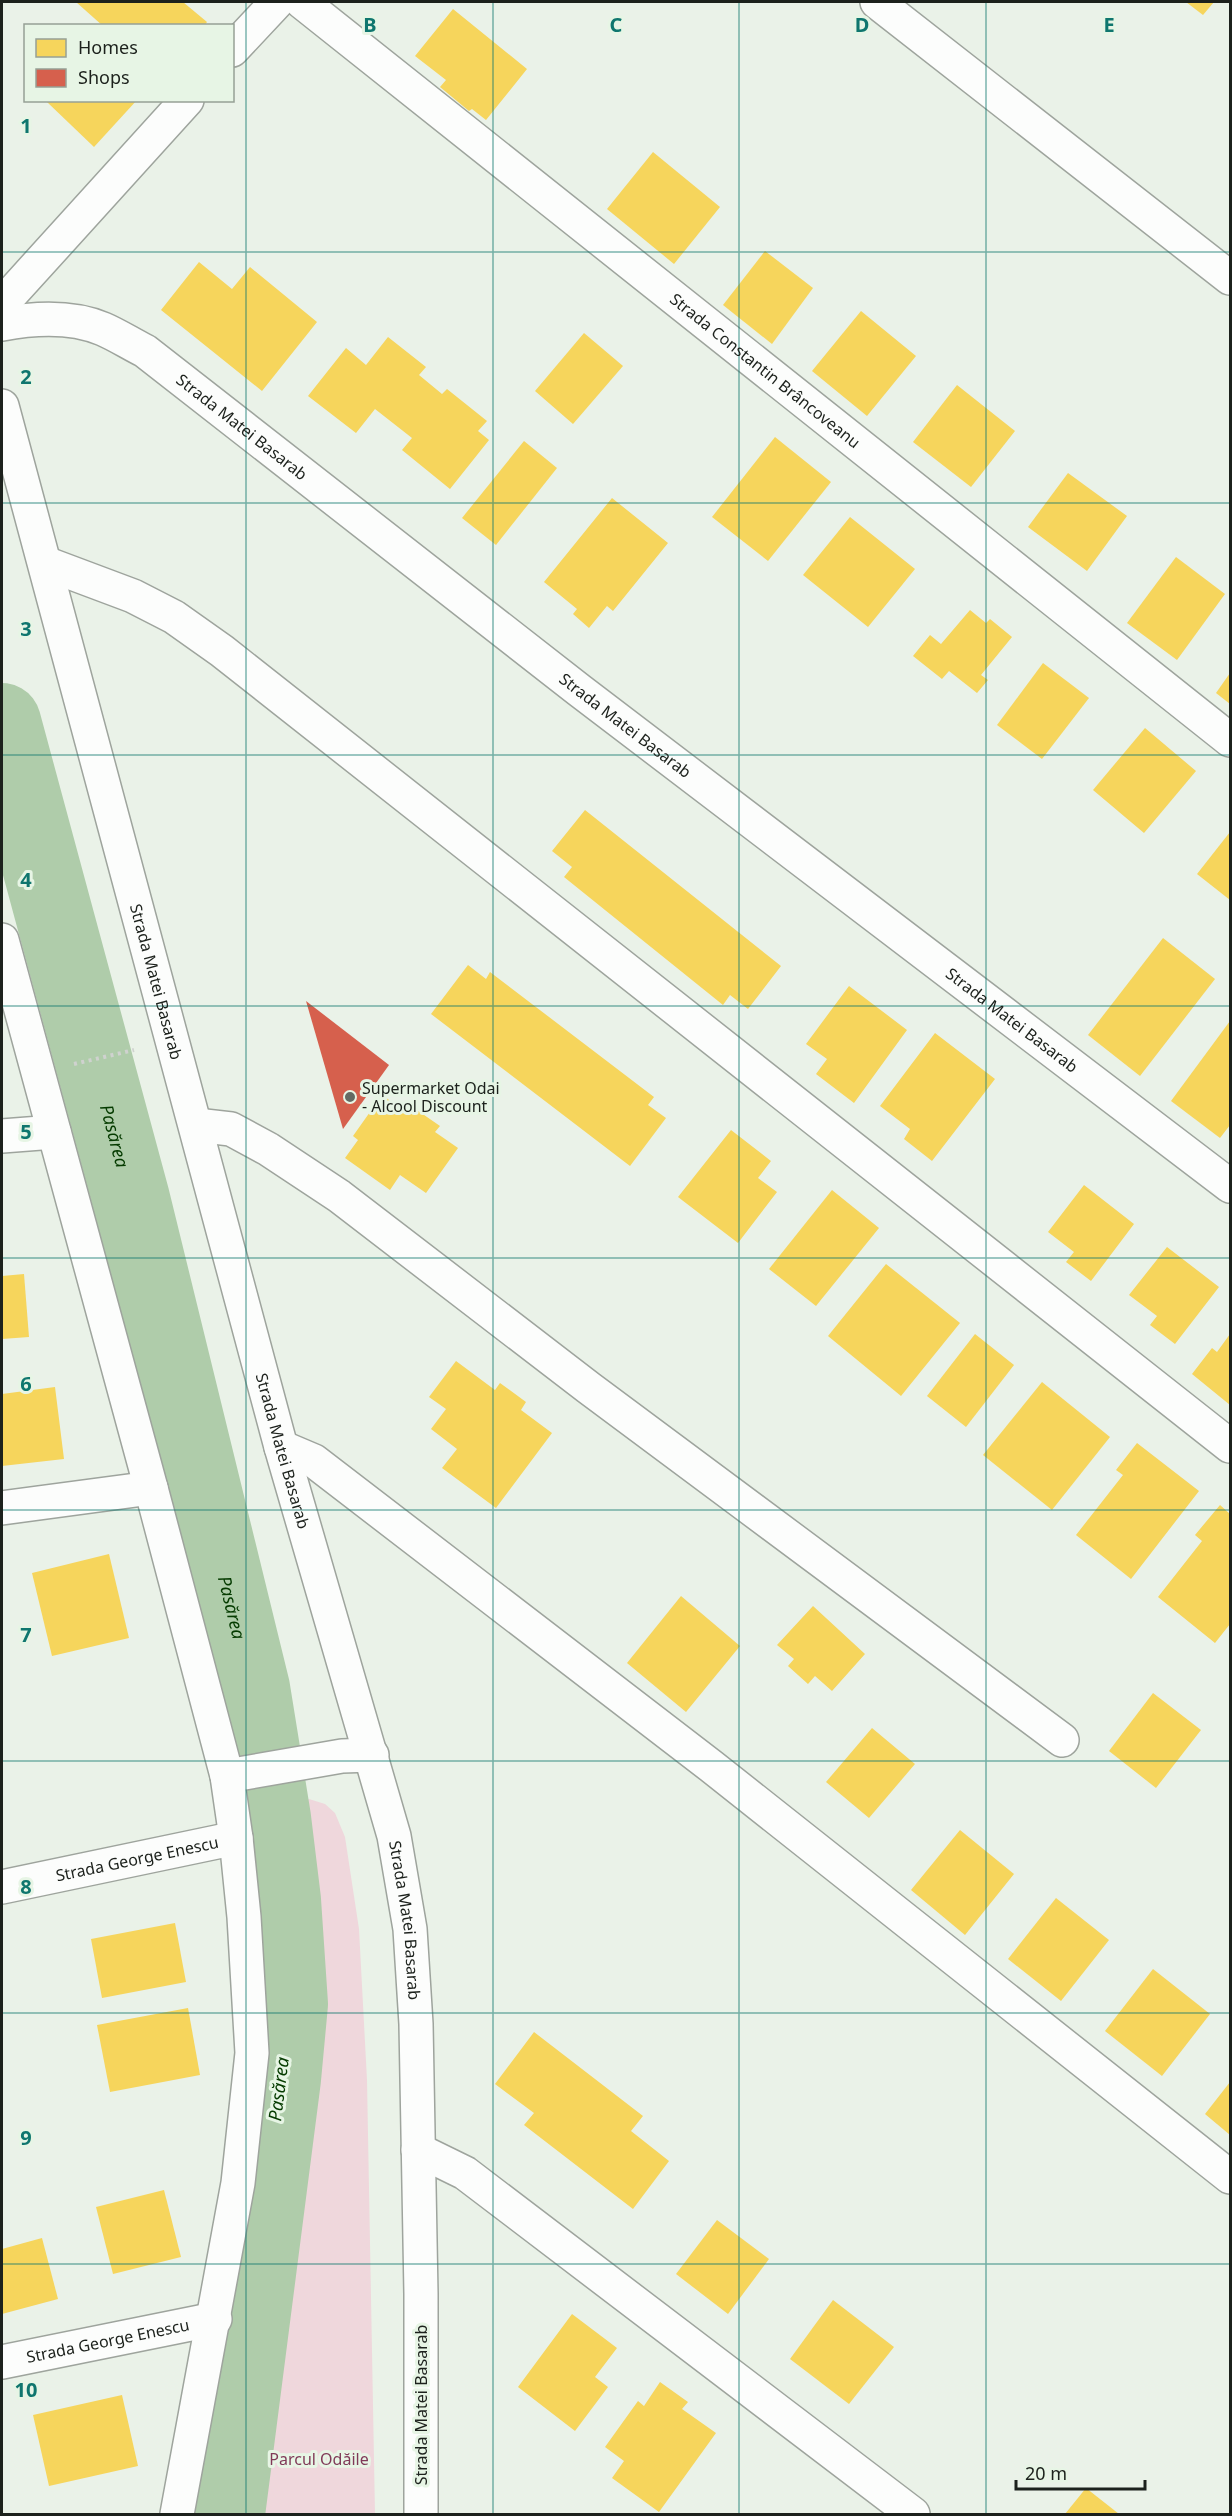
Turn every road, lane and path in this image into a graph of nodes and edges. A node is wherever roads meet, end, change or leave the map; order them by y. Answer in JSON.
{"nodes":[{"id":1,"x":277,"y":2,"type":"edge"},
{"id":2,"x":302,"y":2,"type":"edge"},
{"id":3,"x":877,"y":2,"type":"edge"},
{"id":4,"x":234,"y":48,"type":"edge"},
{"id":5,"x":185,"y":102,"type":"edge"},
{"id":6,"x":1230,"y":278,"type":"edge"},
{"id":7,"x":2,"y":304,"type":"edge"},
{"id":8,"x":2,"y":324,"type":"edge"},
{"id":9,"x":2,"y":406,"type":"edge"},
{"id":10,"x":45,"y":563,"type":"junction"},
{"id":11,"x":1230,"y":740,"type":"edge"},
{"id":12,"x":2,"y":939,"type":"edge"},
{"id":13,"x":173,"y":1042,"type":"junction"},
{"id":14,"x":38,"y":1072,"type":"junction"},
{"id":15,"x":196,"y":1125,"type":"junction"},
{"id":16,"x":54,"y":1132,"type":"junction"},
{"id":17,"x":2,"y":1136,"type":"edge"},
{"id":18,"x":1230,"y":1186,"type":"edge"},
{"id":19,"x":1230,"y":1446,"type":"edge"},
{"id":20,"x":281,"y":1447,"type":"junction"},
{"id":21,"x":151,"y":1488,"type":"junction"},
{"id":22,"x":2,"y":1508,"type":"edge"},
{"id":23,"x":1062,"y":1740,"type":"dead end"},
{"id":24,"x":357,"y":1756,"type":"junction"},
{"id":25,"x":239,"y":1773,"type":"junction"},
{"id":26,"x":236,"y":1838,"type":"junction"},
{"id":27,"x":2,"y":1887,"type":"edge"},
{"id":28,"x":418,"y":2150,"type":"junction"},
{"id":29,"x":1230,"y":2176,"type":"edge"},
{"id":30,"x":215,"y":2319,"type":"junction"},
{"id":31,"x":2,"y":2362,"type":"edge"},
{"id":32,"x":177,"y":2514,"type":"edge"},
{"id":33,"x":421,"y":2514,"type":"edge"},
{"id":34,"x":913,"y":2514,"type":"edge"}],
"edges":[{"from":1,"to":4,"type":"street"},
{"from":2,"to":11,"type":"street","name":"Strada Constantin Brâncoveanu"},
{"from":3,"to":6,"type":"street"},
{"from":5,"to":7,"type":"street"},
{"from":8,"to":18,"type":"street","name":"Strada Matei Basarab"},
{"from":9,"to":10,"type":"street","name":"Strada Matei Basarab"},
{"from":10,"to":13,"type":"street","name":"Strada Matei Basarab"},
{"from":10,"to":19,"type":"street"},
{"from":12,"to":14,"type":"street"},
{"from":13,"to":14,"type":"path"},
{"from":13,"to":15,"type":"street","name":"Strada Matei Basarab"},
{"from":14,"to":16,"type":"street"},
{"from":15,"to":20,"type":"street","name":"Strada Matei Basarab"},
{"from":15,"to":23,"type":"street"},
{"from":16,"to":17,"type":"street"},
{"from":16,"to":21,"type":"street"},
{"from":20,"to":24,"type":"street","name":"Strada Matei Basarab"},
{"from":20,"to":29,"type":"street"},
{"from":21,"to":22,"type":"street"},
{"from":21,"to":25,"type":"street"},
{"from":24,"to":25,"type":"street"},
{"from":24,"to":28,"type":"street","name":"Strada Matei Basarab"},
{"from":25,"to":26,"type":"street"},
{"from":26,"to":27,"type":"street","name":"Strada George Enescu"},
{"from":26,"to":30,"type":"street"},
{"from":28,"to":33,"type":"street","name":"Strada Matei Basarab"},
{"from":28,"to":34,"type":"street"},
{"from":30,"to":31,"type":"street","name":"Strada George Enescu"},
{"from":30,"to":32,"type":"street"}]}
